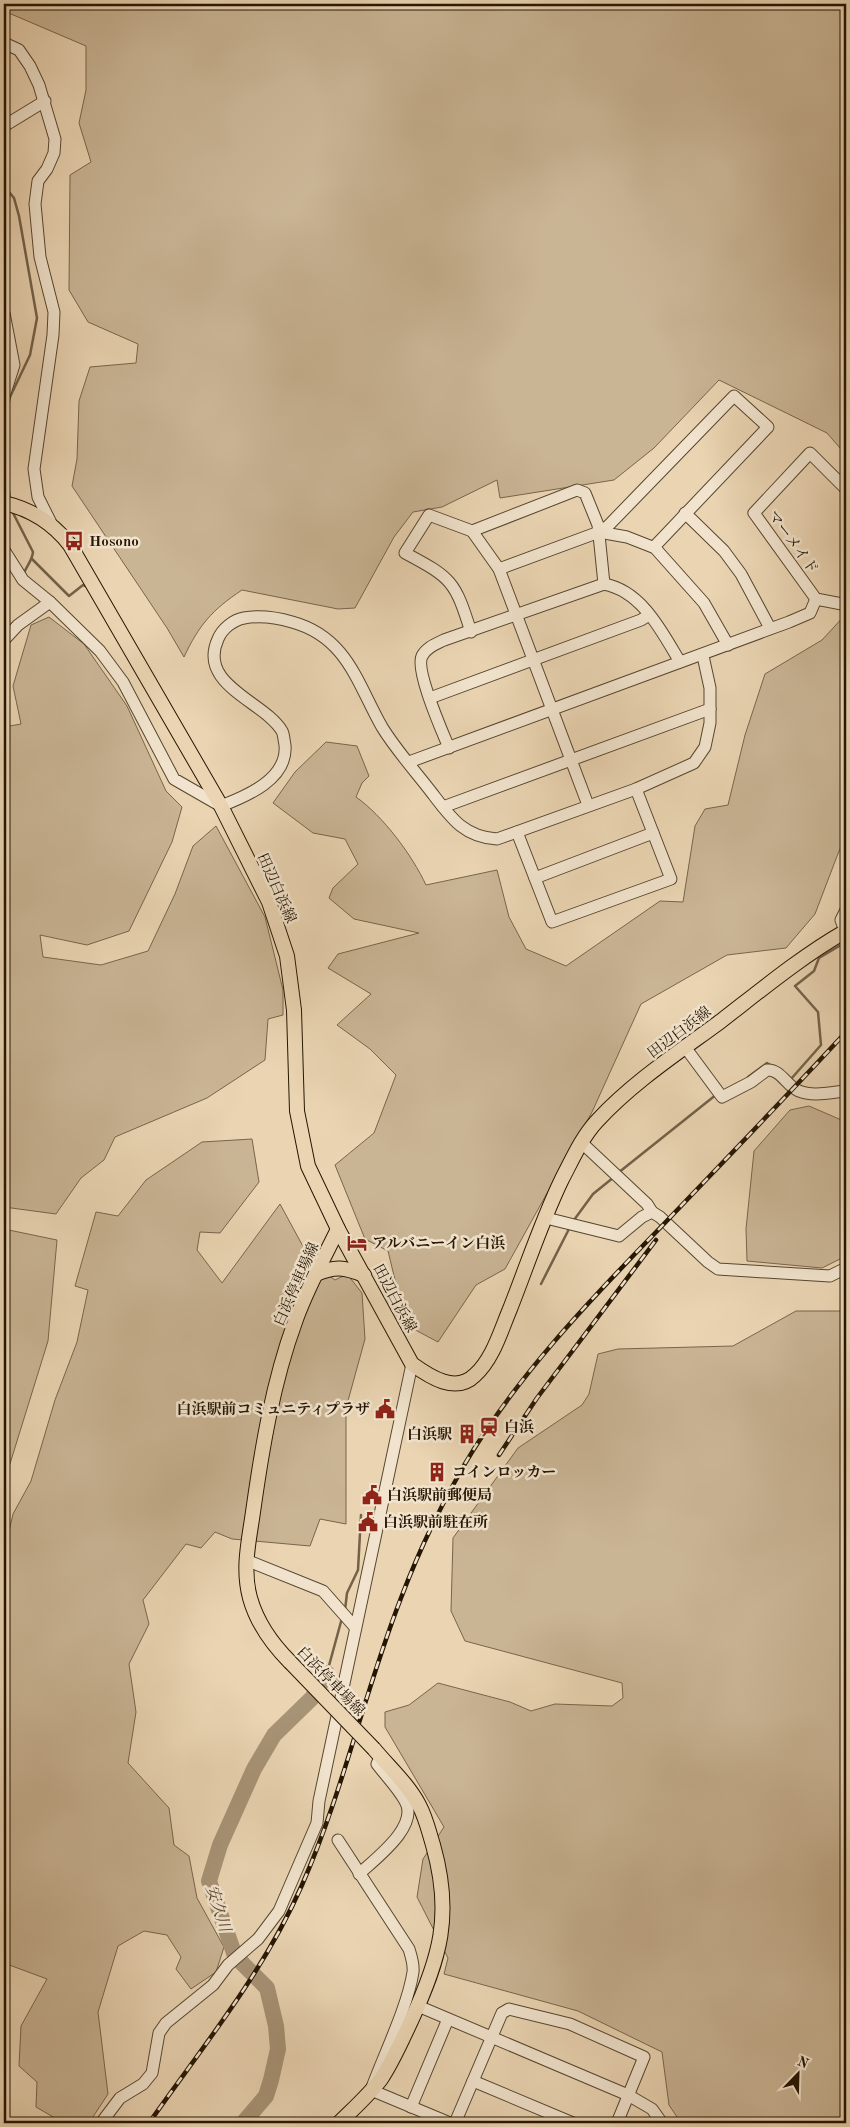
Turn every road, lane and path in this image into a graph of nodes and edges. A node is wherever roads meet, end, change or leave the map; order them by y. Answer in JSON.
{"nodes":[{"id":1,"x":4,"y":43,"type":"edge"},
{"id":2,"x":45,"y":101,"type":"junction"},
{"id":3,"x":4,"y":126,"type":"edge"},
{"id":4,"x":4,"y":313,"type":"edge"},
{"id":5,"x":4,"y":396,"type":"edge"},
{"id":6,"x":846,"y":489,"type":"edge"},
{"id":7,"x":4,"y":503,"type":"edge"},
{"id":8,"x":685,"y":513,"type":"junction"},
{"id":9,"x":52,"y":525,"type":"junction"},
{"id":10,"x":472,"y":531,"type":"junction"},
{"id":11,"x":599,"y":532,"type":"junction"},
{"id":12,"x":654,"y":547,"type":"junction"},
{"id":13,"x":4,"y":550,"type":"edge"},
{"id":14,"x":499,"y":569,"type":"junction"},
{"id":15,"x":604,"y":584,"type":"junction"},
{"id":16,"x":816,"y":599,"type":"junction"},
{"id":17,"x":846,"y":601,"type":"edge"},
{"id":18,"x":50,"y":602,"type":"junction"},
{"id":19,"x":516,"y":615,"type":"junction"},
{"id":20,"x":649,"y":615,"type":"junction"},
{"id":21,"x":770,"y":628,"type":"junction"},
{"id":22,"x":471,"y":632,"type":"junction"},
{"id":23,"x":4,"y":640,"type":"edge"},
{"id":24,"x":728,"y":645,"type":"junction"},
{"id":25,"x":703,"y":656,"type":"junction"},
{"id":26,"x":533,"y":661,"type":"junction"},
{"id":27,"x":680,"y":662,"type":"junction"},
{"id":28,"x":430,"y":698,"type":"junction"},
{"id":29,"x":710,"y":709,"type":"junction"},
{"id":30,"x":552,"y":710,"type":"junction"},
{"id":31,"x":449,"y":748,"type":"junction"},
{"id":32,"x":571,"y":760,"type":"junction"},
{"id":33,"x":409,"y":762,"type":"junction"},
{"id":34,"x":636,"y":789,"type":"junction"},
{"id":35,"x":588,"y":805,"type":"junction"},
{"id":36,"x":221,"y":806,"type":"junction"},
{"id":37,"x":443,"y":807,"type":"junction"},
{"id":38,"x":517,"y":832,"type":"junction"},
{"id":39,"x":653,"y":834,"type":"junction"},
{"id":40,"x":535,"y":878,"type":"junction"},
{"id":41,"x":846,"y":910,"type":"edge"},
{"id":42,"x":846,"y":931,"type":"edge"},
{"id":43,"x":685,"y":1047,"type":"junction"},
{"id":44,"x":846,"y":1091,"type":"edge"},
{"id":45,"x":582,"y":1143,"type":"junction"},
{"id":46,"x":652,"y":1212,"type":"junction"},
{"id":47,"x":546,"y":1218,"type":"junction"},
{"id":48,"x":338,"y":1229,"type":"junction"},
{"id":49,"x":846,"y":1268,"type":"edge"},
{"id":50,"x":316,"y":1274,"type":"junction"},
{"id":51,"x":364,"y":1275,"type":"junction"},
{"id":52,"x":412,"y":1364,"type":"junction"},
{"id":53,"x":246,"y":1560,"type":"junction"},
{"id":54,"x":354,"y":1626,"type":"junction"},
{"id":55,"x":377,"y":1752,"type":"junction"},
{"id":56,"x":338,"y":1840,"type":"dead end"},
{"id":57,"x":359,"y":1874,"type":"junction"},
{"id":58,"x":418,"y":2006,"type":"junction"},
{"id":59,"x":448,"y":2019,"type":"junction"},
{"id":60,"x":492,"y":2037,"type":"junction"},
{"id":61,"x":473,"y":2081,"type":"junction"},
{"id":62,"x":370,"y":2090,"type":"junction"},
{"id":63,"x":628,"y":2095,"type":"junction"},
{"id":64,"x":411,"y":2107,"type":"junction"},
{"id":65,"x":101,"y":2123,"type":"edge"},
{"id":66,"x":339,"y":2123,"type":"edge"},
{"id":67,"x":450,"y":2123,"type":"edge"},
{"id":68,"x":455,"y":2123,"type":"edge"},
{"id":69,"x":572,"y":2123,"type":"edge"},
{"id":70,"x":617,"y":2123,"type":"edge"},
{"id":71,"x":662,"y":2123,"type":"edge"}],
"edges":[{"from":1,"to":2,"type":"street"},
{"from":2,"to":3,"type":"street"},
{"from":2,"to":9,"type":"street"},
{"from":4,"to":5,"type":"street"},
{"from":6,"to":16,"type":"street","name":"マーメイド"},
{"from":7,"to":9,"type":"main road","name":"田辺白浜線"},
{"from":8,"to":11,"type":"street"},
{"from":8,"to":12,"type":"street"},
{"from":8,"to":21,"type":"street"},
{"from":9,"to":36,"type":"main road","name":"田辺白浜線"},
{"from":10,"to":11,"type":"street"},
{"from":10,"to":14,"type":"street"},
{"from":10,"to":22,"type":"street"},
{"from":11,"to":12,"type":"street"},
{"from":11,"to":14,"type":"street"},
{"from":11,"to":15,"type":"street"},
{"from":12,"to":24,"type":"street"},
{"from":13,"to":18,"type":"street"},
{"from":14,"to":19,"type":"street"},
{"from":15,"to":19,"type":"street"},
{"from":15,"to":20,"type":"street"},
{"from":16,"to":17,"type":"street"},
{"from":16,"to":21,"type":"street"},
{"from":18,"to":23,"type":"street"},
{"from":18,"to":36,"type":"street"},
{"from":19,"to":22,"type":"street"},
{"from":19,"to":26,"type":"street"},
{"from":20,"to":26,"type":"street"},
{"from":20,"to":27,"type":"street"},
{"from":21,"to":24,"type":"street"},
{"from":22,"to":28,"type":"street"},
{"from":24,"to":25,"type":"street"},
{"from":25,"to":27,"type":"street"},
{"from":25,"to":29,"type":"street"},
{"from":26,"to":28,"type":"street"},
{"from":26,"to":30,"type":"street"},
{"from":27,"to":30,"type":"street"},
{"from":28,"to":31,"type":"street"},
{"from":29,"to":32,"type":"street"},
{"from":29,"to":34,"type":"street"},
{"from":30,"to":31,"type":"street"},
{"from":30,"to":32,"type":"street"},
{"from":31,"to":33,"type":"street"},
{"from":32,"to":35,"type":"street"},
{"from":32,"to":37,"type":"street"},
{"from":33,"to":36,"type":"street"},
{"from":33,"to":37,"type":"street"},
{"from":34,"to":35,"type":"street"},
{"from":34,"to":39,"type":"street"},
{"from":35,"to":38,"type":"street"},
{"from":36,"to":48,"type":"main road","name":"田辺白浜線"},
{"from":37,"to":38,"type":"street"},
{"from":38,"to":40,"type":"street"},
{"from":39,"to":40,"type":"street"},
{"from":39,"to":40,"type":"street"},
{"from":41,"to":42,"type":"street"},
{"from":42,"to":43,"type":"main road","name":"田辺白浜線"},
{"from":43,"to":44,"type":"street"},
{"from":43,"to":45,"type":"main road","name":"田辺白浜線"},
{"from":45,"to":46,"type":"street"},
{"from":45,"to":47,"type":"main road","name":"田辺白浜線"},
{"from":46,"to":47,"type":"street"},
{"from":46,"to":49,"type":"street"},
{"from":47,"to":52,"type":"main road","name":"田辺白浜線"},
{"from":48,"to":50,"type":"main road","name":"白浜停車場線"},
{"from":48,"to":51,"type":"main road","name":"田辺白浜線"},
{"from":50,"to":51,"type":"main road"},
{"from":50,"to":53,"type":"main road","name":"白浜停車場線"},
{"from":51,"to":52,"type":"main road","name":"田辺白浜線"},
{"from":52,"to":54,"type":"street"},
{"from":53,"to":54,"type":"street"},
{"from":53,"to":55,"type":"main road","name":"白浜停車場線","bridge":true},
{"from":54,"to":65,"type":"street"},
{"from":55,"to":57,"type":"street"},
{"from":55,"to":58,"type":"main road","name":"白浜停車場線"},
{"from":56,"to":57,"type":"street"},
{"from":57,"to":62,"type":"street"},
{"from":58,"to":59,"type":"street"},
{"from":58,"to":62,"type":"main road","name":"白浜停車場線"},
{"from":59,"to":60,"type":"street"},
{"from":59,"to":64,"type":"street"},
{"from":60,"to":61,"type":"street"},
{"from":60,"to":63,"type":"street"},
{"from":60,"to":63,"type":"street"},
{"from":61,"to":68,"type":"street"},
{"from":61,"to":69,"type":"street"},
{"from":62,"to":64,"type":"street"},
{"from":62,"to":66,"type":"main road","name":"白浜停車場線"},
{"from":63,"to":70,"type":"street"},
{"from":63,"to":71,"type":"street"},
{"from":64,"to":67,"type":"street"}]}
